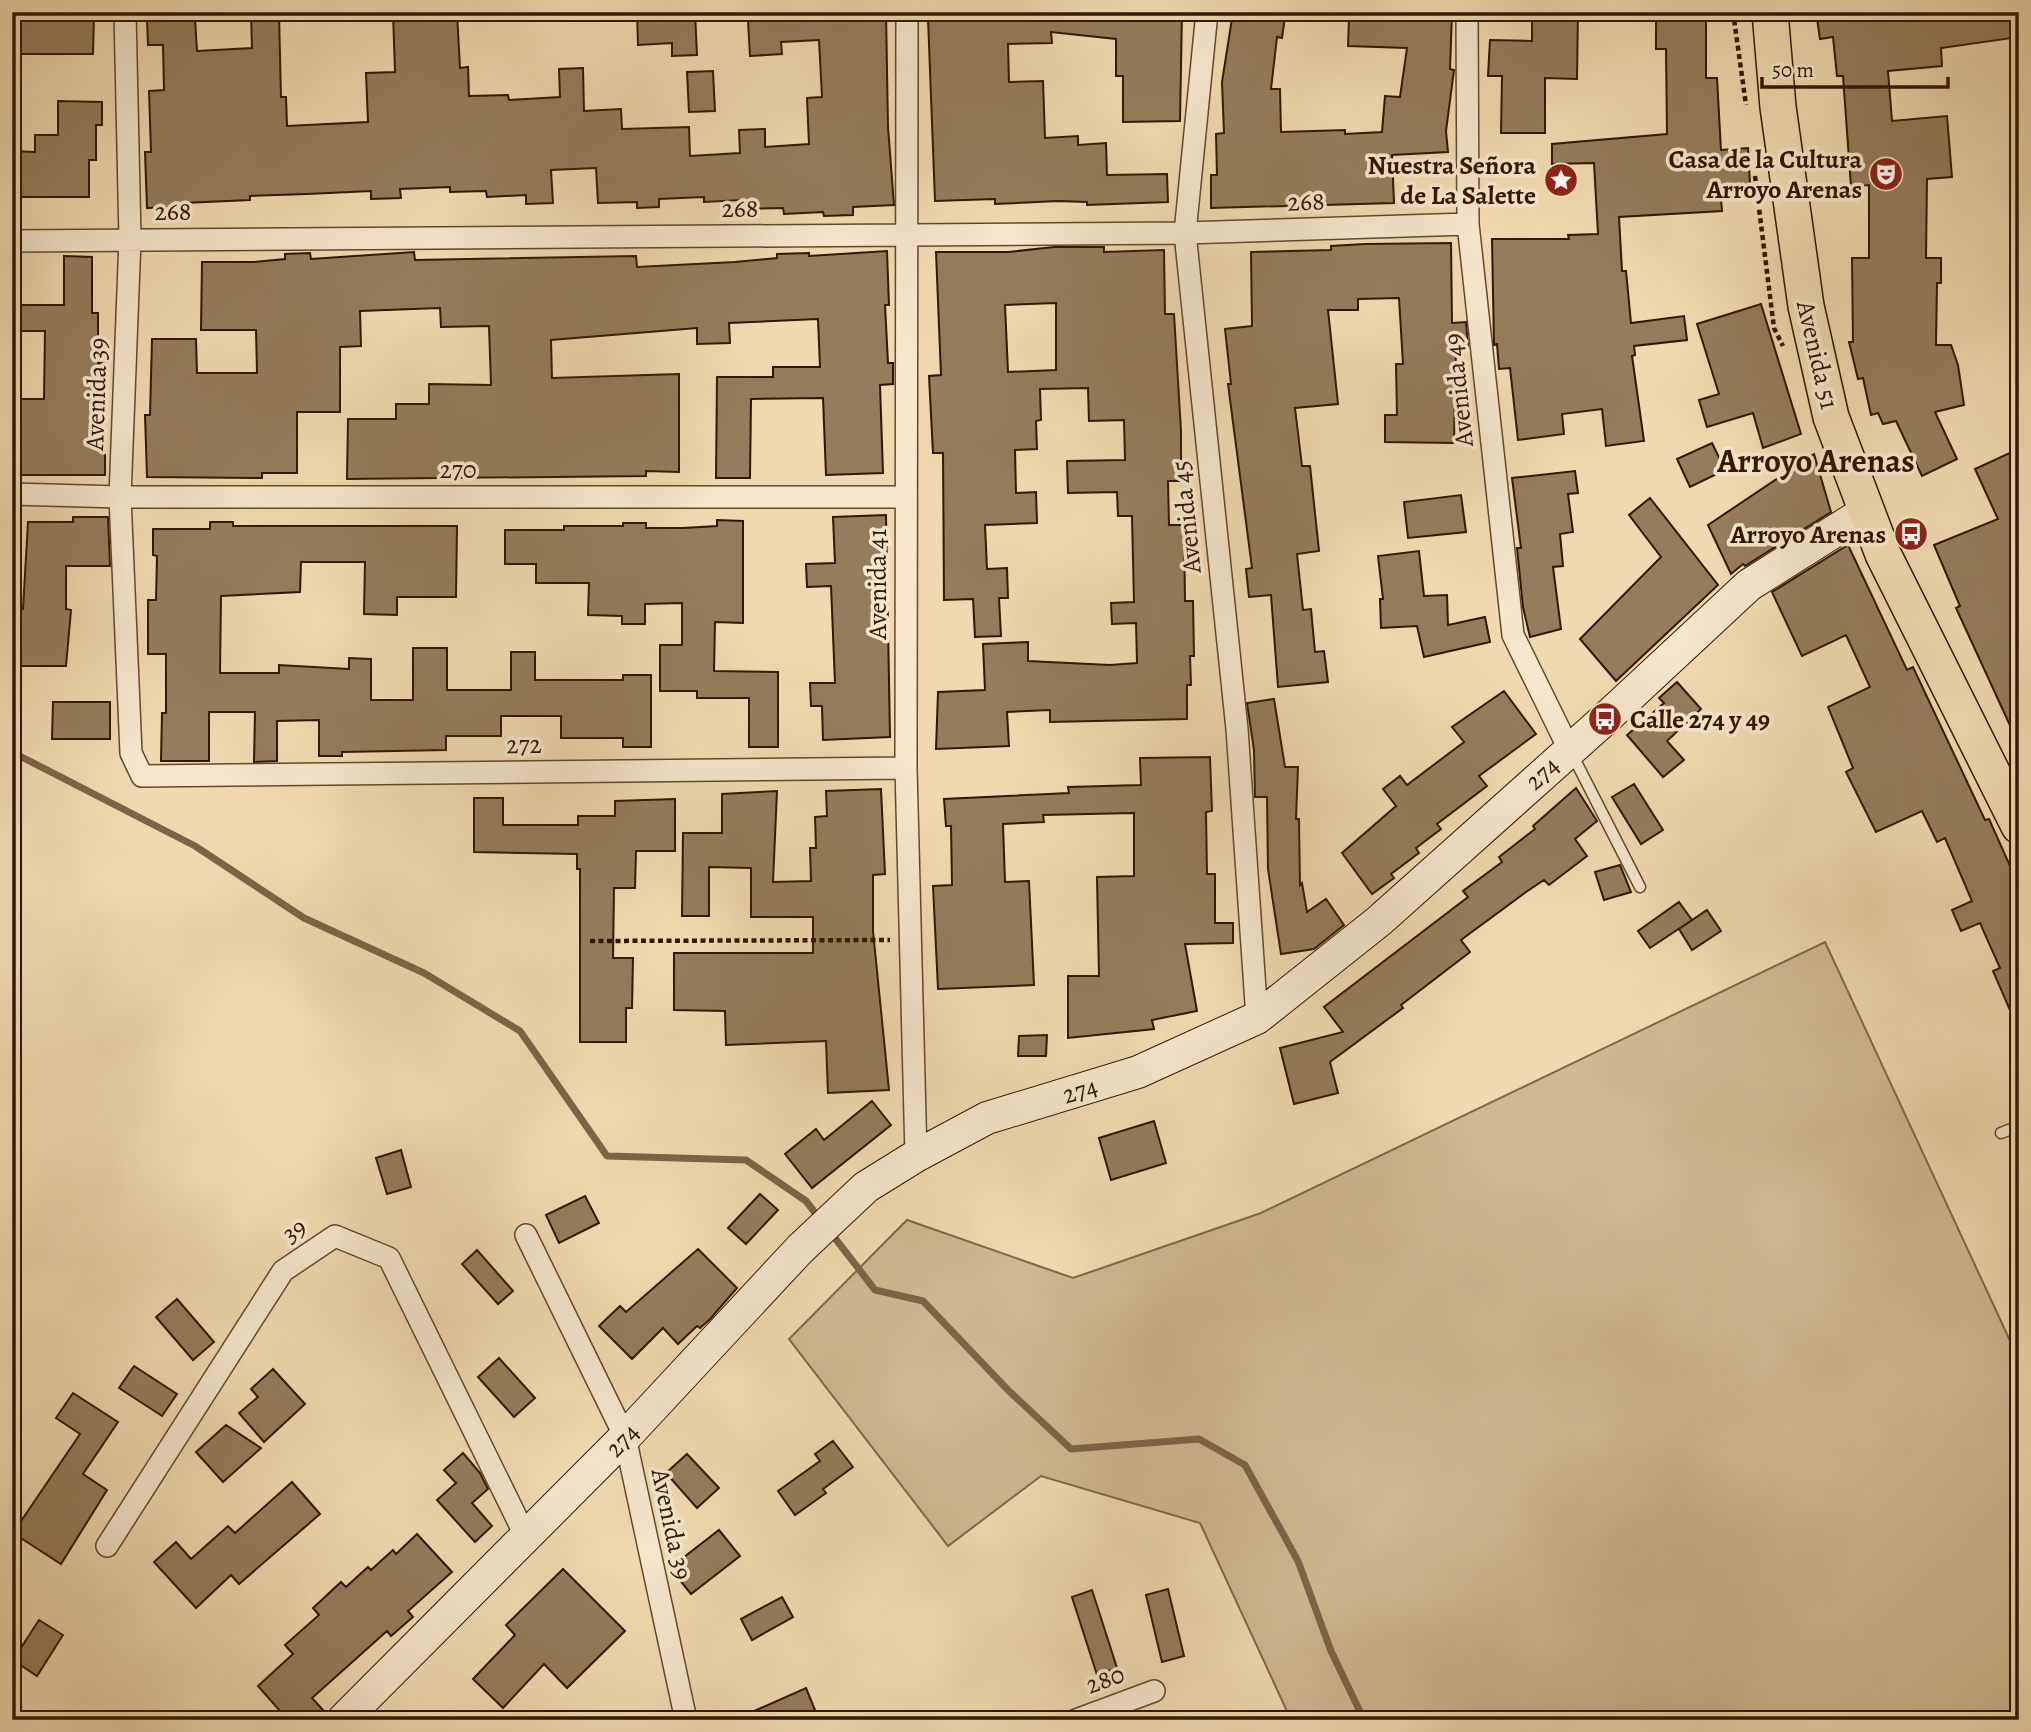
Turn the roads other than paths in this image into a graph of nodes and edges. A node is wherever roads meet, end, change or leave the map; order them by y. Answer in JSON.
{"nodes":[{"id":1,"x":125,"y":12,"type":"edge"},
{"id":2,"x":907,"y":12,"type":"edge"},
{"id":3,"x":1207,"y":12,"type":"edge"},
{"id":4,"x":1467,"y":12,"type":"edge"},
{"id":5,"x":1770,"y":12,"type":"edge"},
{"id":6,"x":1468,"y":224,"type":"junction"},
{"id":7,"x":1185,"y":233,"type":"junction"},
{"id":8,"x":906,"y":235,"type":"junction"},
{"id":9,"x":130,"y":239,"type":"junction"},
{"id":10,"x":12,"y":241,"type":"edge"},
{"id":11,"x":12,"y":494,"type":"edge"},
{"id":12,"x":120,"y":497,"type":"junction"},
{"id":13,"x":904,"y":497,"type":"junction"},
{"id":14,"x":1864,"y":512,"type":"junction"},
{"id":15,"x":1569,"y":749,"type":"junction"},
{"id":16,"x":906,"y":768,"type":"junction"},
{"id":17,"x":142,"y":776,"type":"joint"},
{"id":18,"x":2019,"y":826,"type":"edge"},
{"id":19,"x":1640,"y":887,"type":"dead end"},
{"id":20,"x":1256,"y":1018,"type":"junction"},
{"id":21,"x":2019,"y":1126,"type":"edge"},
{"id":22,"x":2001,"y":1133,"type":"dead end"},
{"id":23,"x":916,"y":1156,"type":"junction"},
{"id":24,"x":527,"y":1235,"type":"dead end"},
{"id":25,"x":625,"y":1437,"type":"junction"},
{"id":26,"x":526,"y":1537,"type":"junction"},
{"id":27,"x":107,"y":1546,"type":"dead end"},
{"id":28,"x":1154,"y":1690,"type":"dead end"},
{"id":29,"x":343,"y":1720,"type":"edge"},
{"id":30,"x":686,"y":1720,"type":"edge"},
{"id":31,"x":1076,"y":1720,"type":"edge"}],
"edges":[{"from":1,"to":9,"type":"street","name":"Avenida 39"},
{"from":2,"to":8,"type":"street","name":"Avenida 41"},
{"from":3,"to":7,"type":"street","name":"Avenida 45"},
{"from":4,"to":6,"type":"street","name":"Avenida 49"},
{"from":5,"to":14,"type":"main road","name":"Avenida 51"},
{"from":6,"to":7,"type":"street","name":"268"},
{"from":6,"to":15,"type":"street","name":"Avenida 49"},
{"from":7,"to":8,"type":"street","name":"268"},
{"from":7,"to":20,"type":"street","name":"Avenida 45"},
{"from":8,"to":9,"type":"street","name":"268"},
{"from":8,"to":13,"type":"street","name":"Avenida 41"},
{"from":9,"to":10,"type":"street","name":"268"},
{"from":9,"to":12,"type":"street","name":"Avenida 39"},
{"from":11,"to":12,"type":"street","name":"270"},
{"from":12,"to":13,"type":"street","name":"270"},
{"from":12,"to":17,"type":"street","name":"Avenida 39"},
{"from":13,"to":16,"type":"street","name":"Avenida 41"},
{"from":14,"to":15,"type":"street","name":"274"},
{"from":14,"to":18,"type":"main road","name":"Avenida 51"},
{"from":15,"to":19,"type":"lane"},
{"from":15,"to":20,"type":"street","name":"274"},
{"from":16,"to":17,"type":"street","name":"272"},
{"from":16,"to":23,"type":"street","name":"Avenida 41"},
{"from":20,"to":23,"type":"street","name":"274"},
{"from":21,"to":22,"type":"lane"},
{"from":23,"to":25,"type":"street","name":"274"},
{"from":24,"to":25,"type":"street","name":"Avenida 39"},
{"from":25,"to":26,"type":"street","name":"274"},
{"from":25,"to":30,"type":"street","name":"Avenida 39"},
{"from":26,"to":27,"type":"street","name":"39"},
{"from":26,"to":29,"type":"street","name":"274"},
{"from":28,"to":31,"type":"street","name":"280"}]}
